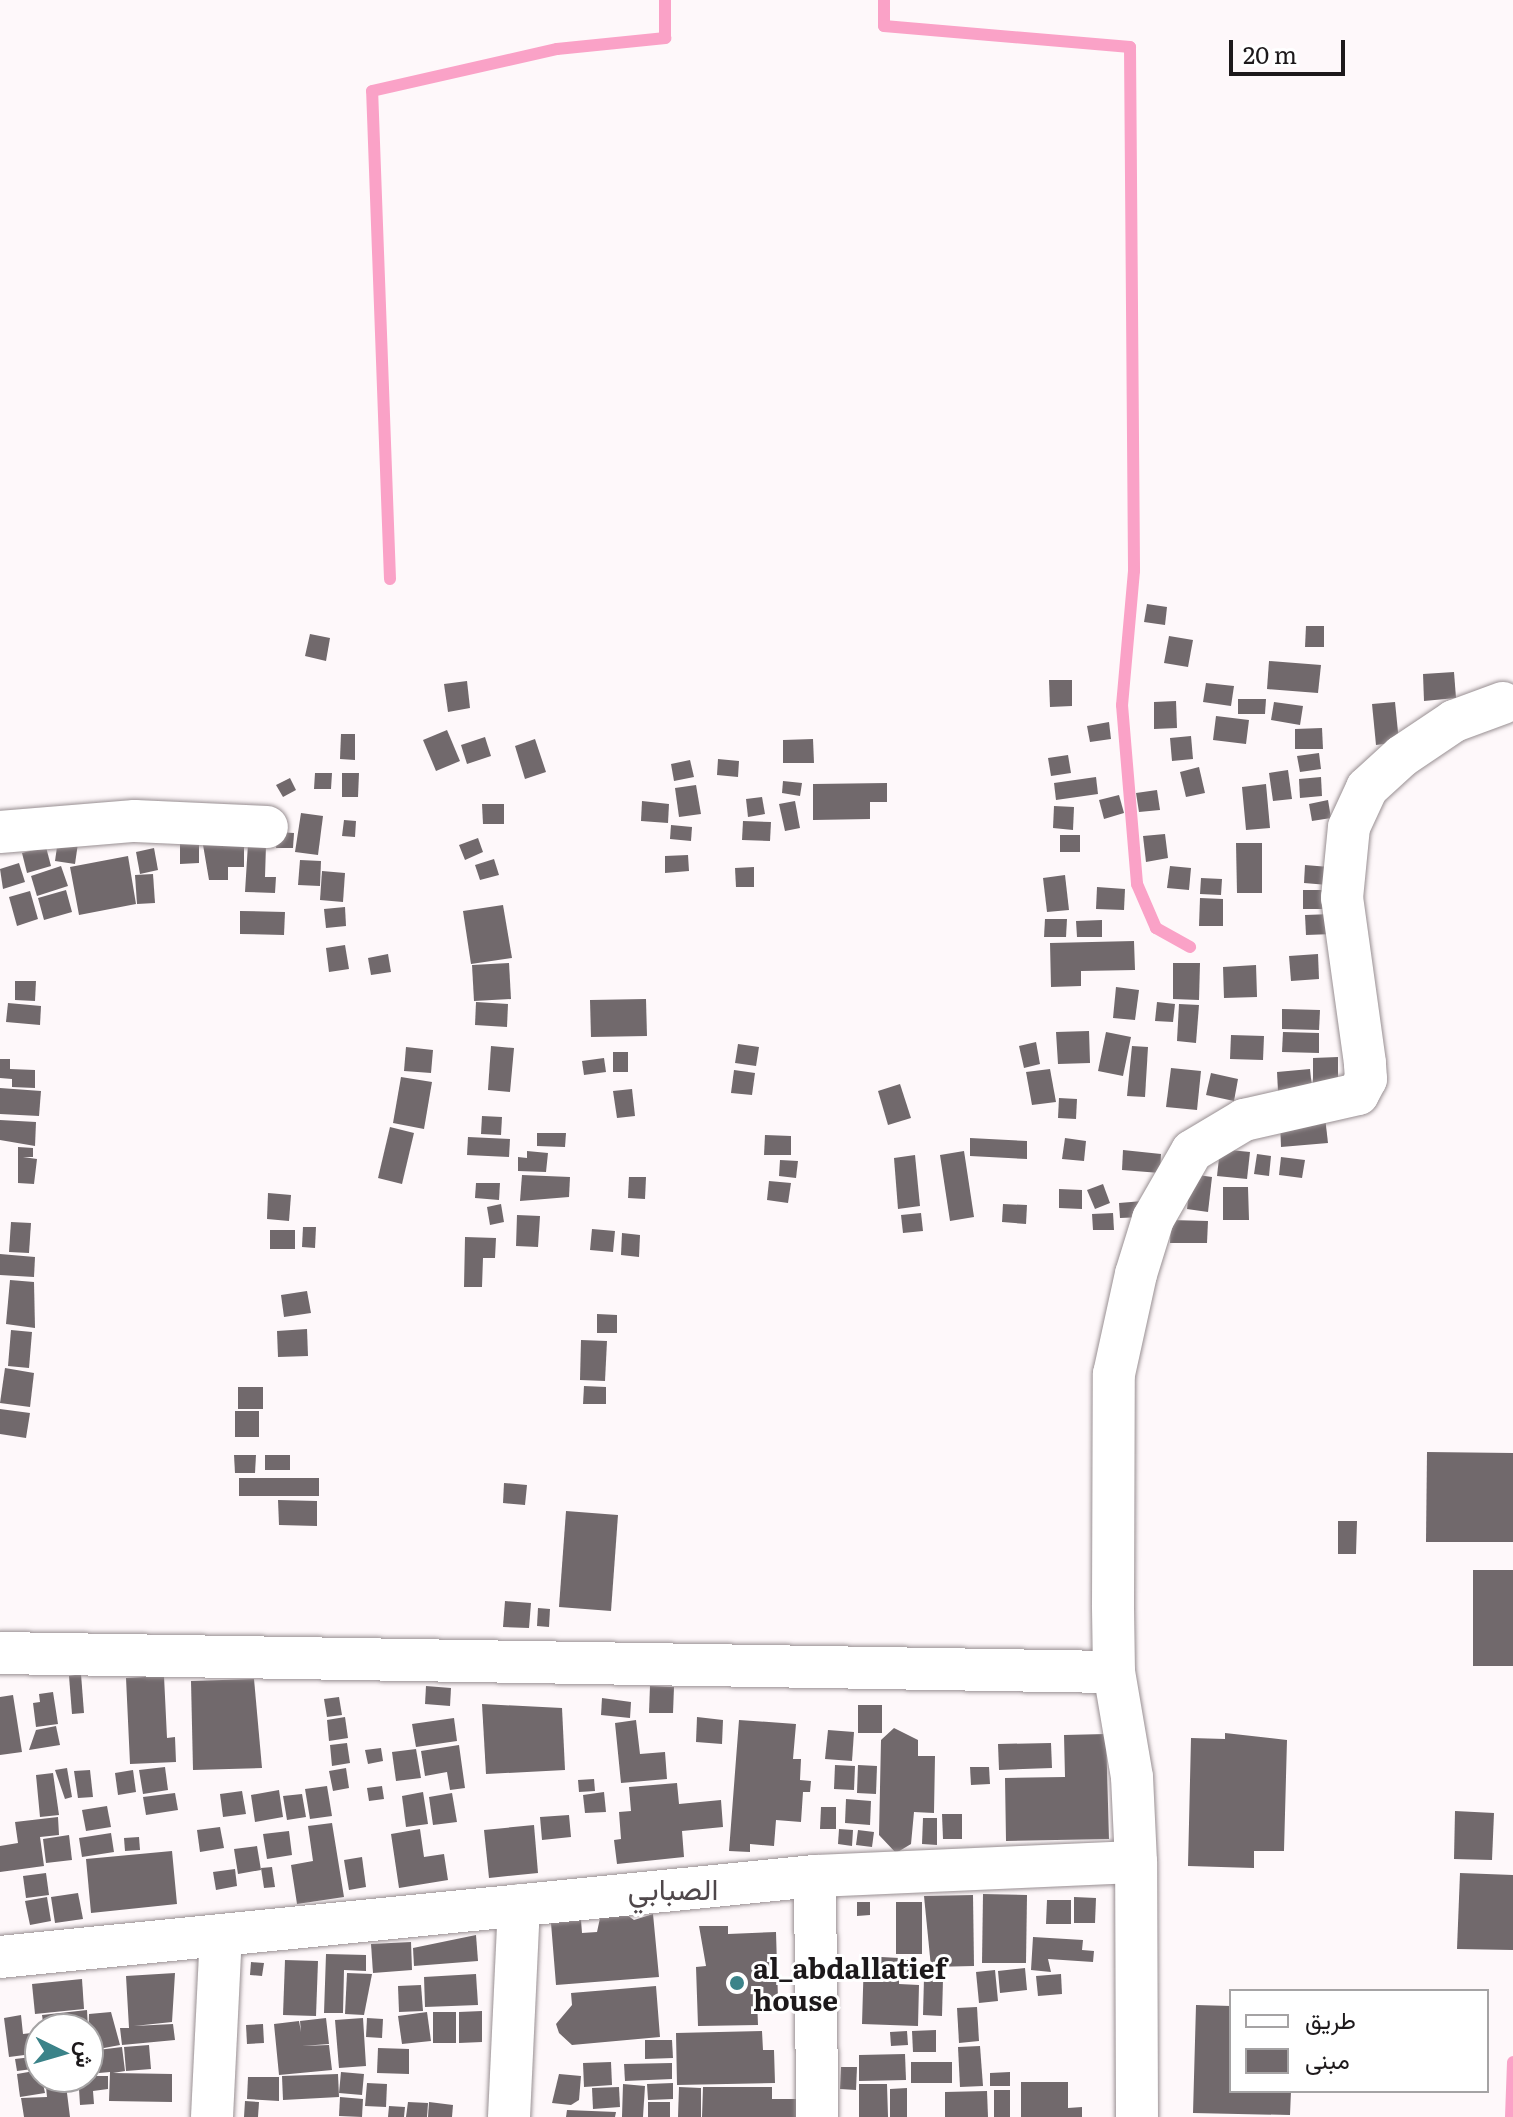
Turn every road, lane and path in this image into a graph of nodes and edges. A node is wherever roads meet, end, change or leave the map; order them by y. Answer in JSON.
{"nodes":[{"id":1,"x":1503,"y":703,"type":"dead end"},
{"id":2,"x":267,"y":827,"type":"dead end"},
{"id":3,"x":0,"y":832,"type":"edge"},
{"id":4,"x":0,"y":1653,"type":"edge"},
{"id":5,"x":1114,"y":1672,"type":"junction"},
{"id":6,"x":1136,"y":1862,"type":"junction"},
{"id":7,"x":815,"y":1876,"type":"junction"},
{"id":8,"x":519,"y":1905,"type":"junction"},
{"id":9,"x":221,"y":1935,"type":"junction"},
{"id":10,"x":0,"y":1957,"type":"edge"},
{"id":11,"x":212,"y":2117,"type":"edge"},
{"id":12,"x":509,"y":2117,"type":"edge"},
{"id":13,"x":817,"y":2117,"type":"edge"},
{"id":14,"x":1137,"y":2117,"type":"edge"}],
"edges":[{"from":1,"to":5,"type":"street"},
{"from":2,"to":3,"type":"street"},
{"from":4,"to":5,"type":"street"},
{"from":5,"to":6,"type":"street"},
{"from":6,"to":7,"type":"street"},
{"from":6,"to":14,"type":"street"},
{"from":7,"to":8,"type":"street"},
{"from":7,"to":13,"type":"street"},
{"from":8,"to":9,"type":"street"},
{"from":8,"to":12,"type":"street"},
{"from":9,"to":10,"type":"street"},
{"from":9,"to":11,"type":"street"}]}
